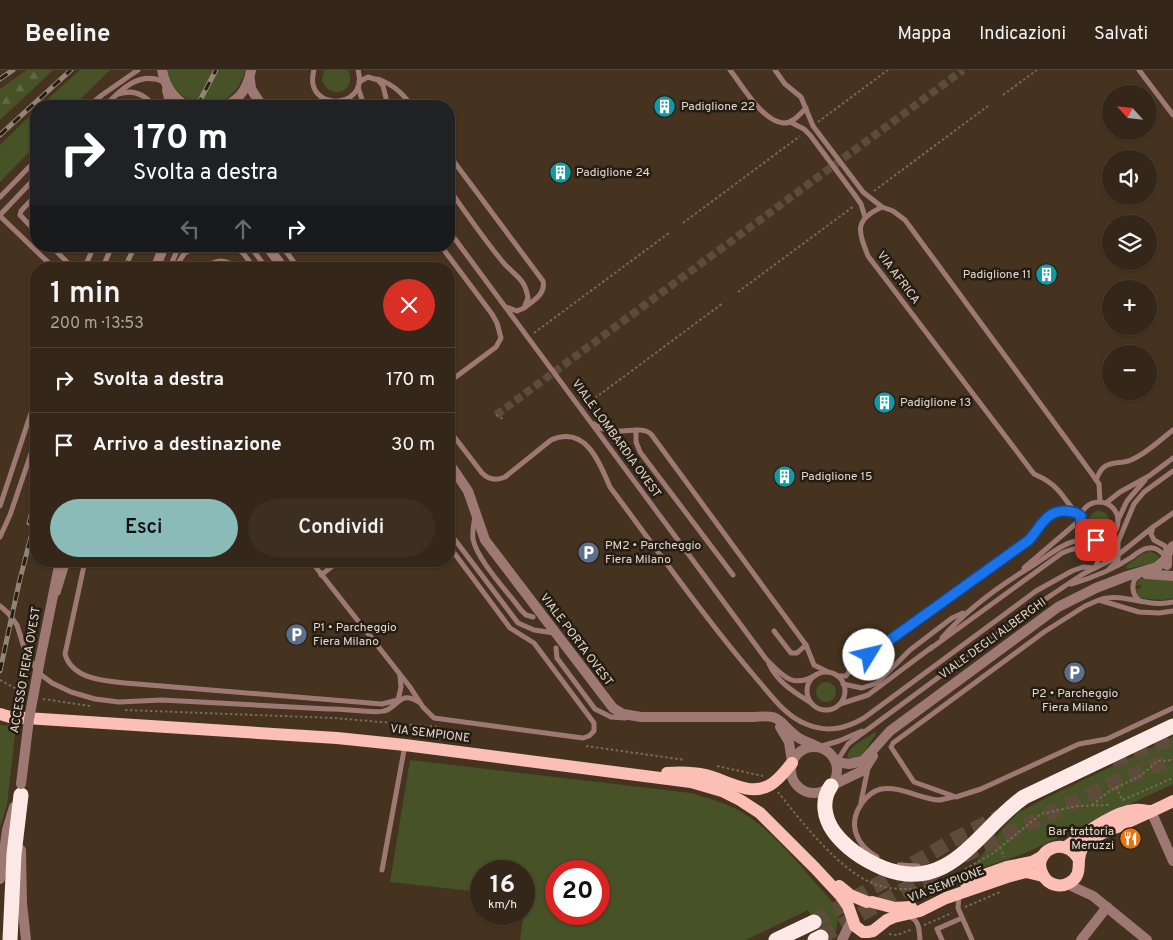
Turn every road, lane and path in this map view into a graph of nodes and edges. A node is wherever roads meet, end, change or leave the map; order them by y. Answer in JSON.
{"nodes":[{"id":1,"x":138,"y":70,"type":"edge"},
{"id":2,"x":162,"y":70,"type":"edge"},
{"id":3,"x":358,"y":70,"type":"edge"},
{"id":4,"x":730,"y":70,"type":"edge"},
{"id":5,"x":775,"y":70,"type":"edge"},
{"id":6,"x":888,"y":70,"type":"edge"},
{"id":7,"x":1037,"y":70,"type":"edge"},
{"id":8,"x":1139,"y":70,"type":"edge"},
{"id":9,"x":251,"y":71,"type":"edge"},
{"id":10,"x":313,"y":71,"type":"edge"},
{"id":11,"x":375,"y":78,"type":"junction"},
{"id":12,"x":359,"y":84,"type":"junction"},
{"id":13,"x":166,"y":85,"type":"junction"},
{"id":14,"x":1003,"y":95,"type":"dead end"},
{"id":15,"x":114,"y":96,"type":"junction"},
{"id":16,"x":96,"y":100,"type":"edge"},
{"id":17,"x":110,"y":100,"type":"edge"},
{"id":18,"x":148,"y":100,"type":"edge"},
{"id":19,"x":170,"y":100,"type":"edge"},
{"id":20,"x":177,"y":100,"type":"edge"},
{"id":21,"x":234,"y":100,"type":"edge"},
{"id":22,"x":258,"y":100,"type":"edge"},
{"id":23,"x":329,"y":100,"type":"edge"},
{"id":24,"x":343,"y":100,"type":"edge"},
{"id":25,"x":363,"y":100,"type":"edge"},
{"id":26,"x":386,"y":100,"type":"edge"},
{"id":27,"x":407,"y":100,"type":"edge"},
{"id":28,"x":806,"y":108,"type":"junction"},
{"id":29,"x":1173,"y":115,"type":"edge"},
{"id":30,"x":790,"y":122,"type":"junction"},
{"id":31,"x":813,"y":126,"type":"junction"},
{"id":32,"x":806,"y":131,"type":"junction"},
{"id":33,"x":455,"y":163,"type":"edge"},
{"id":34,"x":30,"y":166,"type":"edge"},
{"id":35,"x":30,"y":184,"type":"edge"},
{"id":36,"x":0,"y":197,"type":"edge"},
{"id":37,"x":455,"y":197,"type":"edge"},
{"id":38,"x":30,"y":202,"type":"edge"},
{"id":39,"x":882,"y":207,"type":"junction"},
{"id":40,"x":0,"y":216,"type":"edge"},
{"id":41,"x":865,"y":217,"type":"junction"},
{"id":42,"x":683,"y":223,"type":"dead end"},
{"id":43,"x":30,"y":226,"type":"edge"},
{"id":44,"x":669,"y":233,"type":"dead end"},
{"id":45,"x":455,"y":239,"type":"edge"},
{"id":46,"x":30,"y":245,"type":"edge"},
{"id":47,"x":37,"y":252,"type":"edge"},
{"id":48,"x":57,"y":252,"type":"edge"},
{"id":49,"x":187,"y":252,"type":"edge"},
{"id":50,"x":242,"y":252,"type":"edge"},
{"id":51,"x":48,"y":262,"type":"edge"},
{"id":52,"x":67,"y":262,"type":"edge"},
{"id":53,"x":179,"y":262,"type":"edge"},
{"id":54,"x":214,"y":262,"type":"edge"},
{"id":55,"x":228,"y":262,"type":"edge"},
{"id":56,"x":250,"y":262,"type":"edge"},
{"id":57,"x":455,"y":265,"type":"edge"},
{"id":58,"x":722,"y":303,"type":"dead end"},
{"id":59,"x":504,"y":306,"type":"junction"},
{"id":60,"x":524,"y":308,"type":"junction"},
{"id":61,"x":528,"y":338,"type":"junction"},
{"id":62,"x":455,"y":378,"type":"edge"},
{"id":63,"x":581,"y":408,"type":"junction"},
{"id":64,"x":496,"y":415,"type":"dead end"},
{"id":65,"x":30,"y":416,"type":"edge"},
{"id":66,"x":503,"y":419,"type":"dead end"},
{"id":67,"x":589,"y":419,"type":"junction"},
{"id":68,"x":636,"y":430,"type":"junction"},
{"id":69,"x":1173,"y":430,"type":"edge"},
{"id":70,"x":455,"y":438,"type":"edge"},
{"id":71,"x":30,"y":457,"type":"edge"},
{"id":72,"x":1173,"y":458,"type":"edge"},
{"id":73,"x":1173,"y":470,"type":"edge"},
{"id":74,"x":455,"y":472,"type":"edge"},
{"id":75,"x":1149,"y":476,"type":"junction"},
{"id":76,"x":1097,"y":482,"type":"junction"},
{"id":77,"x":1103,"y":503,"type":"junction"},
{"id":78,"x":0,"y":506,"type":"edge"},
{"id":79,"x":1074,"y":511,"type":"junction"},
{"id":80,"x":475,"y":513,"type":"junction"},
{"id":81,"x":1173,"y":513,"type":"edge"},
{"id":82,"x":1080,"y":518,"type":"junction"},
{"id":83,"x":1118,"y":522,"type":"junction"},
{"id":84,"x":1154,"y":527,"type":"junction"},
{"id":85,"x":0,"y":537,"type":"edge"},
{"id":86,"x":1090,"y":538,"type":"junction"},
{"id":87,"x":455,"y":540,"type":"edge"},
{"id":88,"x":1169,"y":553,"type":"edge"},
{"id":89,"x":455,"y":554,"type":"edge"},
{"id":90,"x":1118,"y":555,"type":"junction"},
{"id":91,"x":59,"y":567,"type":"edge"},
{"id":92,"x":66,"y":567,"type":"edge"},
{"id":93,"x":84,"y":567,"type":"edge"},
{"id":94,"x":315,"y":567,"type":"edge"},
{"id":95,"x":331,"y":567,"type":"edge"},
{"id":96,"x":1095,"y":568,"type":"junction"},
{"id":97,"x":1109,"y":569,"type":"junction"},
{"id":98,"x":1018,"y":574,"type":"junction"},
{"id":99,"x":1140,"y":574,"type":"junction"},
{"id":100,"x":321,"y":575,"type":"junction"},
{"id":101,"x":1173,"y":575,"type":"edge"},
{"id":102,"x":733,"y":576,"type":"dead end"},
{"id":103,"x":1066,"y":586,"type":"junction"},
{"id":104,"x":1099,"y":600,"type":"junction"},
{"id":105,"x":1143,"y":602,"type":"junction"},
{"id":106,"x":1173,"y":602,"type":"edge"},
{"id":107,"x":0,"y":606,"type":"edge"},
{"id":108,"x":969,"y":610,"type":"junction"},
{"id":109,"x":1173,"y":611,"type":"edge"},
{"id":110,"x":533,"y":617,"type":"dead end"},
{"id":111,"x":46,"y":631,"type":"junction"},
{"id":112,"x":774,"y":631,"type":"dead end"},
{"id":113,"x":554,"y":633,"type":"junction"},
{"id":114,"x":806,"y":645,"type":"junction"},
{"id":115,"x":556,"y":648,"type":"dead end"},
{"id":116,"x":930,"y":649,"type":"junction"},
{"id":117,"x":766,"y":659,"type":"junction"},
{"id":118,"x":828,"y":672,"type":"junction"},
{"id":119,"x":816,"y":675,"type":"junction"},
{"id":120,"x":400,"y":676,"type":"junction"},
{"id":121,"x":838,"y":676,"type":"junction"},
{"id":122,"x":844,"y":684,"type":"junction"},
{"id":123,"x":398,"y":700,"type":"junction"},
{"id":124,"x":421,"y":704,"type":"junction"},
{"id":125,"x":840,"y":704,"type":"junction"},
{"id":126,"x":816,"y":706,"type":"junction"},
{"id":127,"x":1173,"y":708,"type":"edge"},
{"id":128,"x":3,"y":717,"type":"edge"},
{"id":129,"x":641,"y":717,"type":"junction"},
{"id":130,"x":754,"y":717,"type":"junction"},
{"id":131,"x":1173,"y":726,"type":"edge"},
{"id":132,"x":870,"y":728,"type":"junction"},
{"id":133,"x":878,"y":744,"type":"junction"},
{"id":134,"x":405,"y":745,"type":"junction"},
{"id":135,"x":818,"y":747,"type":"junction"},
{"id":136,"x":1173,"y":760,"type":"edge"},
{"id":137,"x":836,"y":762,"type":"junction"},
{"id":138,"x":870,"y":762,"type":"junction"},
{"id":139,"x":792,"y":763,"type":"junction"},
{"id":140,"x":641,"y":775,"type":"junction"},
{"id":141,"x":1173,"y":778,"type":"edge"},
{"id":142,"x":831,"y":786,"type":"junction"},
{"id":143,"x":1116,"y":788,"type":"junction"},
{"id":144,"x":21,"y":790,"type":"junction"},
{"id":145,"x":956,"y":797,"type":"junction"},
{"id":146,"x":1173,"y":800,"type":"edge"},
{"id":147,"x":1114,"y":803,"type":"dead end"},
{"id":148,"x":859,"y":807,"type":"junction"},
{"id":149,"x":1151,"y":811,"type":"junction"},
{"id":150,"x":983,"y":834,"type":"junction"},
{"id":151,"x":1066,"y":847,"type":"junction"},
{"id":152,"x":1043,"y":856,"type":"junction"},
{"id":153,"x":1079,"y":860,"type":"junction"},
{"id":154,"x":1173,"y":861,"type":"edge"},
{"id":155,"x":933,"y":864,"type":"tunnel mouth"},
{"id":156,"x":923,"y":866,"type":"dead end"},
{"id":157,"x":815,"y":868,"type":"junction"},
{"id":158,"x":382,"y":870,"type":"dead end"},
{"id":159,"x":1078,"y":875,"type":"junction"},
{"id":160,"x":1043,"y":876,"type":"junction"},
{"id":161,"x":0,"y":879,"type":"edge"},
{"id":162,"x":1067,"y":884,"type":"junction"},
{"id":163,"x":960,"y":893,"type":"junction"},
{"id":164,"x":1093,"y":896,"type":"junction"},
{"id":165,"x":869,"y":902,"type":"junction"},
{"id":166,"x":1107,"y":907,"type":"junction"},
{"id":167,"x":906,"y":916,"type":"junction"},
{"id":168,"x":962,"y":918,"type":"junction"},
{"id":169,"x":852,"y":919,"type":"junction"},
{"id":170,"x":814,"y":922,"type":"tunnel mouth"},
{"id":171,"x":870,"y":931,"type":"junction"},
{"id":172,"x":10,"y":940,"type":"edge"},
{"id":173,"x":26,"y":940,"type":"edge"},
{"id":174,"x":776,"y":940,"type":"edge"},
{"id":175,"x":842,"y":940,"type":"edge"},
{"id":176,"x":850,"y":940,"type":"edge"},
{"id":177,"x":920,"y":940,"type":"edge"},
{"id":178,"x":942,"y":940,"type":"edge"},
{"id":179,"x":972,"y":940,"type":"edge"},
{"id":180,"x":1081,"y":940,"type":"edge"},
{"id":181,"x":1147,"y":940,"type":"edge"}],
"edges":[{"from":1,"to":16,"type":"lane"},
{"from":2,"to":13,"type":"street"},
{"from":3,"to":12,"type":"lane"},
{"from":4,"to":30,"type":"lane"},
{"from":5,"to":28,"type":"lane"},
{"from":6,"to":31,"type":"path"},
{"from":7,"to":14,"type":"path"},
{"from":8,"to":29,"type":"lane"},
{"from":9,"to":21,"type":"street"},
{"from":9,"to":22,"type":"street"},
{"from":10,"to":23,"type":"lane"},
{"from":11,"to":12,"type":"lane"},
{"from":11,"to":26,"type":"lane"},
{"from":11,"to":27,"type":"lane"},
{"from":12,"to":24,"type":"lane"},
{"from":12,"to":25,"type":"lane"},
{"from":13,"to":15,"type":"lane"},
{"from":13,"to":19,"type":"street"},
{"from":13,"to":20,"type":"street"},
{"from":15,"to":17,"type":"lane"},
{"from":15,"to":18,"type":"lane"},
{"from":28,"to":30,"type":"lane"},
{"from":28,"to":31,"type":"lane"},
{"from":30,"to":32,"type":"lane"},
{"from":31,"to":39,"type":"lane"},
{"from":32,"to":41,"type":"lane"},
{"from":32,"to":42,"type":"path"},
{"from":33,"to":60,"type":"lane"},
{"from":34,"to":36,"type":"lane"},
{"from":35,"to":40,"type":"lane"},
{"from":37,"to":60,"type":"lane"},
{"from":38,"to":43,"type":"lane"},
{"from":39,"to":41,"type":"lane"},
{"from":39,"to":76,"type":"lane"},
{"from":40,"to":46,"type":"lane"},
{"from":41,"to":79,"type":"lane","name":"VIA AFRICA"},
{"from":44,"to":61,"type":"path"},
{"from":45,"to":59,"type":"lane","name":"VIALE LOMBARDIA OVEST"},
{"from":47,"to":51,"type":"lane"},
{"from":48,"to":52,"type":"lane"},
{"from":49,"to":53,"type":"lane"},
{"from":50,"to":56,"type":"lane"},
{"from":54,"to":55,"type":"lane"},
{"from":57,"to":62,"type":"lane"},
{"from":58,"to":63,"type":"path"},
{"from":59,"to":60,"type":"lane"},
{"from":59,"to":61,"type":"lane","name":"VIALE LOMBARDIA OVEST"},
{"from":61,"to":63,"type":"lane","name":"VIALE LOMBARDIA OVEST"},
{"from":63,"to":67,"type":"lane","name":"VIALE LOMBARDIA OVEST"},
{"from":64,"to":66,"type":"path"},
{"from":65,"to":78,"type":"lane"},
{"from":67,"to":68,"type":"lane"},
{"from":67,"to":117,"type":"lane","name":"VIALE LOMBARDIA OVEST"},
{"from":68,"to":102,"type":"lane"},
{"from":68,"to":114,"type":"lane"},
{"from":69,"to":76,"type":"lane"},
{"from":70,"to":96,"type":"lane"},
{"from":71,"to":85,"type":"lane"},
{"from":72,"to":75,"type":"lane"},
{"from":73,"to":90,"type":"lane"},
{"from":74,"to":80,"type":"street","name":"VIALE PORTA OVEST"},
{"from":75,"to":77,"type":"lane"},
{"from":75,"to":83,"type":"lane"},
{"from":76,"to":77,"type":"lane"},
{"from":77,"to":82,"type":"lane"},
{"from":77,"to":83,"type":"lane"},
{"from":79,"to":82,"type":"lane","name":"VIA AFRICA"},
{"from":79,"to":121,"type":"lane"},
{"from":80,"to":110,"type":"lane"},
{"from":80,"to":113,"type":"street","name":"VIALE PORTA OVEST"},
{"from":81,"to":84,"type":"lane"},
{"from":82,"to":86,"type":"lane"},
{"from":82,"to":98,"type":"lane"},
{"from":83,"to":86,"type":"lane"},
{"from":84,"to":88,"type":"lane"},
{"from":84,"to":90,"type":"lane"},
{"from":86,"to":98,"type":"lane"},
{"from":87,"to":113,"type":"lane"},
{"from":88,"to":97,"type":"lane"},
{"from":88,"to":99,"type":"street","name":"VIALE DEGLI ALBERGHI"},
{"from":88,"to":101,"type":"street"},
{"from":89,"to":124,"type":"lane"},
{"from":90,"to":96,"type":"lane"},
{"from":90,"to":97,"type":"lane"},
{"from":91,"to":111,"type":"street","name":"ACCESSO FIERA OVEST"},
{"from":92,"to":111,"type":"lane"},
{"from":93,"to":123,"type":"lane"},
{"from":94,"to":100,"type":"lane"},
{"from":95,"to":100,"type":"lane"},
{"from":96,"to":103,"type":"lane"},
{"from":96,"to":116,"type":"lane"},
{"from":97,"to":103,"type":"lane"},
{"from":98,"to":108,"type":"lane"},
{"from":99,"to":101,"type":"street","name":"VIALE DEGLI ALBERGHI"},
{"from":99,"to":105,"type":"lane"},
{"from":99,"to":133,"type":"street","name":"VIALE DEGLI ALBERGHI"},
{"from":100,"to":120,"type":"lane"},
{"from":103,"to":132,"type":"lane"},
{"from":104,"to":105,"type":"lane"},
{"from":104,"to":109,"type":"lane"},
{"from":104,"to":145,"type":"lane"},
{"from":105,"to":106,"type":"lane"},
{"from":107,"to":123,"type":"lane"},
{"from":108,"to":116,"type":"lane"},
{"from":108,"to":122,"type":"lane"},
{"from":111,"to":144,"type":"street","name":"ACCESSO FIERA OVEST","bridge":true},
{"from":112,"to":114,"type":"lane"},
{"from":113,"to":129,"type":"street","name":"VIALE PORTA OVEST"},
{"from":114,"to":118,"type":"lane"},
{"from":115,"to":129,"type":"lane"},
{"from":116,"to":125,"type":"lane"},
{"from":117,"to":119,"type":"lane","name":"VIALE LOMBARDIA OVEST"},
{"from":117,"to":126,"type":"lane","name":"VIALE LOMBARDIA OVEST"},
{"from":118,"to":119,"type":"lane"},
{"from":118,"to":121,"type":"lane"},
{"from":119,"to":126,"type":"lane"},
{"from":120,"to":123,"type":"lane"},
{"from":120,"to":124,"type":"lane"},
{"from":121,"to":122,"type":"lane"},
{"from":122,"to":125,"type":"lane"},
{"from":123,"to":124,"type":"lane"},
{"from":125,"to":126,"type":"lane"},
{"from":127,"to":145,"type":"lane"},
{"from":128,"to":134,"type":"main road","name":"VIA SEMPIONE"},
{"from":129,"to":130,"type":"street","name":"VIALE PORTA OVEST"},
{"from":130,"to":135,"type":"street","name":"VIALE PORTA OVEST"},
{"from":130,"to":139,"type":"street","name":"VIALE PORTA OVEST"},
{"from":131,"to":150,"type":"highway"},
{"from":132,"to":135,"type":"lane"},
{"from":132,"to":137,"type":"lane"},
{"from":133,"to":137,"type":"street","name":"VIALE DEGLI ALBERGHI"},
{"from":133,"to":138,"type":"street","name":"VIALE DEGLI ALBERGHI"},
{"from":134,"to":140,"type":"main road","name":"VIA SEMPIONE"},
{"from":134,"to":158,"type":"lane"},
{"from":135,"to":137,"type":"street"},
{"from":135,"to":139,"type":"street"},
{"from":136,"to":143,"type":"path"},
{"from":137,"to":142,"type":"street"},
{"from":138,"to":142,"type":"street","name":"VIALE DEGLI ALBERGHI"},
{"from":138,"to":148,"type":"lane"},
{"from":139,"to":140,"type":"main road"},
{"from":139,"to":142,"type":"street"},
{"from":140,"to":157,"type":"main road","name":"VIA SEMPIONE"},
{"from":141,"to":143,"type":"path"},
{"from":142,"to":150,"type":"highway"},
{"from":143,"to":147,"type":"path"},
{"from":144,"to":161,"type":"street"},
{"from":144,"to":172,"type":"highway"},
{"from":144,"to":173,"type":"street"},
{"from":145,"to":148,"type":"lane"},
{"from":146,"to":149,"type":"main road"},
{"from":148,"to":156,"type":"lane"},
{"from":149,"to":151,"type":"main road"},
{"from":149,"to":153,"type":"main road"},
{"from":149,"to":154,"type":"street"},
{"from":150,"to":155,"type":"lane"},
{"from":151,"to":152,"type":"main road"},
{"from":151,"to":153,"type":"main road"},
{"from":152,"to":160,"type":"main road"},
{"from":152,"to":165,"type":"main road","name":"VIA SEMPIONE"},
{"from":153,"to":159,"type":"main road"},
{"from":157,"to":165,"type":"main road","name":"VIA SEMPIONE"},
{"from":157,"to":169,"type":"main road","name":"VIA SEMPIONE"},
{"from":159,"to":162,"type":"main road"},
{"from":159,"to":164,"type":"street"},
{"from":160,"to":162,"type":"main road"},
{"from":160,"to":163,"type":"main road","name":"VIA SEMPIONE"},
{"from":162,"to":164,"type":"street"},
{"from":163,"to":167,"type":"main road","name":"VIA SEMPIONE"},
{"from":163,"to":168,"type":"lane"},
{"from":164,"to":166,"type":"street"},
{"from":165,"to":169,"type":"main road"},
{"from":165,"to":171,"type":"main road"},
{"from":166,"to":180,"type":"street"},
{"from":166,"to":181,"type":"street"},
{"from":167,"to":171,"type":"main road","name":"VIA SEMPIONE"},
{"from":167,"to":177,"type":"lane"},
{"from":168,"to":178,"type":"lane"},
{"from":168,"to":179,"type":"lane"},
{"from":169,"to":171,"type":"main road","name":"VIA SEMPIONE"},
{"from":169,"to":175,"type":"street"},
{"from":170,"to":174,"type":"highway"},
{"from":171,"to":176,"type":"street","name":"VIA SEMPIONE"}]}
